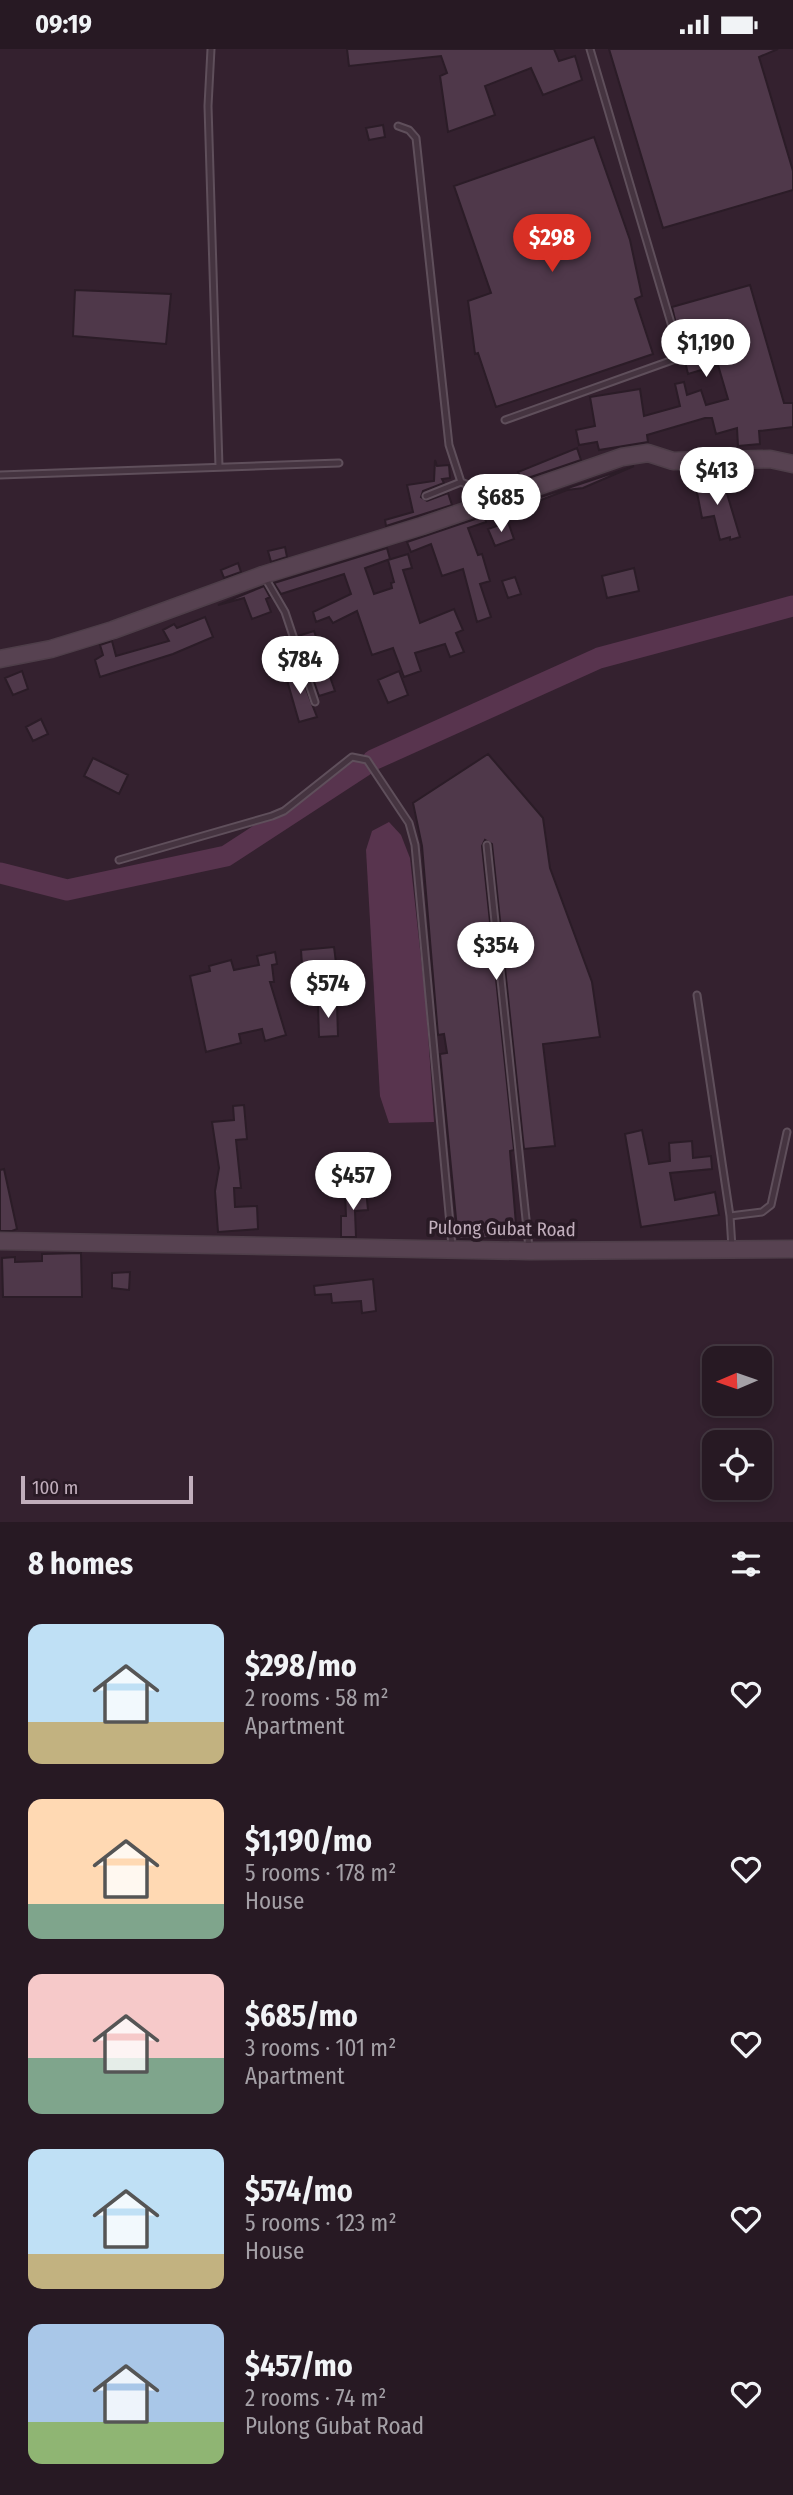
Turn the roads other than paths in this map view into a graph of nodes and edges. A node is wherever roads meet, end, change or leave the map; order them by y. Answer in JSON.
{"nodes":[{"id":1,"x":211,"y":49,"type":"edge"},
{"id":2,"x":590,"y":49,"type":"edge"},
{"id":3,"x":398,"y":126,"type":"dead end"},
{"id":4,"x":505,"y":420,"type":"dead end"},
{"id":5,"x":339,"y":463,"type":"dead end"},
{"id":6,"x":793,"y":464,"type":"edge"},
{"id":7,"x":219,"y":467,"type":"junction"},
{"id":8,"x":0,"y":475,"type":"edge"},
{"id":9,"x":461,"y":482,"type":"junction"},
{"id":10,"x":426,"y":496,"type":"dead end"},
{"id":11,"x":484,"y":504,"type":"junction"},
{"id":12,"x":263,"y":575,"type":"junction"},
{"id":13,"x":0,"y":659,"type":"edge"},
{"id":14,"x":315,"y":702,"type":"dead end"},
{"id":15,"x":487,"y":845,"type":"dead end"},
{"id":16,"x":119,"y":860,"type":"dead end"},
{"id":17,"x":697,"y":995,"type":"dead end"},
{"id":18,"x":787,"y":1132,"type":"dead end"},
{"id":19,"x":730,"y":1216,"type":"junction"},
{"id":20,"x":0,"y":1241,"type":"edge"},
{"id":21,"x":732,"y":1248,"type":"junction"},
{"id":22,"x":452,"y":1249,"type":"junction"},
{"id":23,"x":793,"y":1249,"type":"edge"},
{"id":24,"x":529,"y":1251,"type":"junction"}],
"edges":[{"from":1,"to":7,"type":"lane"},
{"from":2,"to":4,"type":"lane"},
{"from":3,"to":9,"type":"lane"},
{"from":5,"to":7,"type":"lane"},
{"from":6,"to":11,"type":"street"},
{"from":7,"to":8,"type":"lane"},
{"from":9,"to":10,"type":"lane"},
{"from":9,"to":11,"type":"lane"},
{"from":11,"to":12,"type":"street"},
{"from":12,"to":13,"type":"street"},
{"from":12,"to":14,"type":"lane"},
{"from":15,"to":24,"type":"lane"},
{"from":16,"to":22,"type":"lane"},
{"from":17,"to":19,"type":"lane"},
{"from":18,"to":19,"type":"lane"},
{"from":19,"to":21,"type":"lane"},
{"from":20,"to":22,"type":"street","name":"Pulong Gubat Road"},
{"from":21,"to":23,"type":"street","name":"Pulong Gubat Road"},
{"from":21,"to":24,"type":"street","name":"Pulong Gubat Road"},
{"from":22,"to":24,"type":"street","name":"Pulong Gubat Road"}]}
